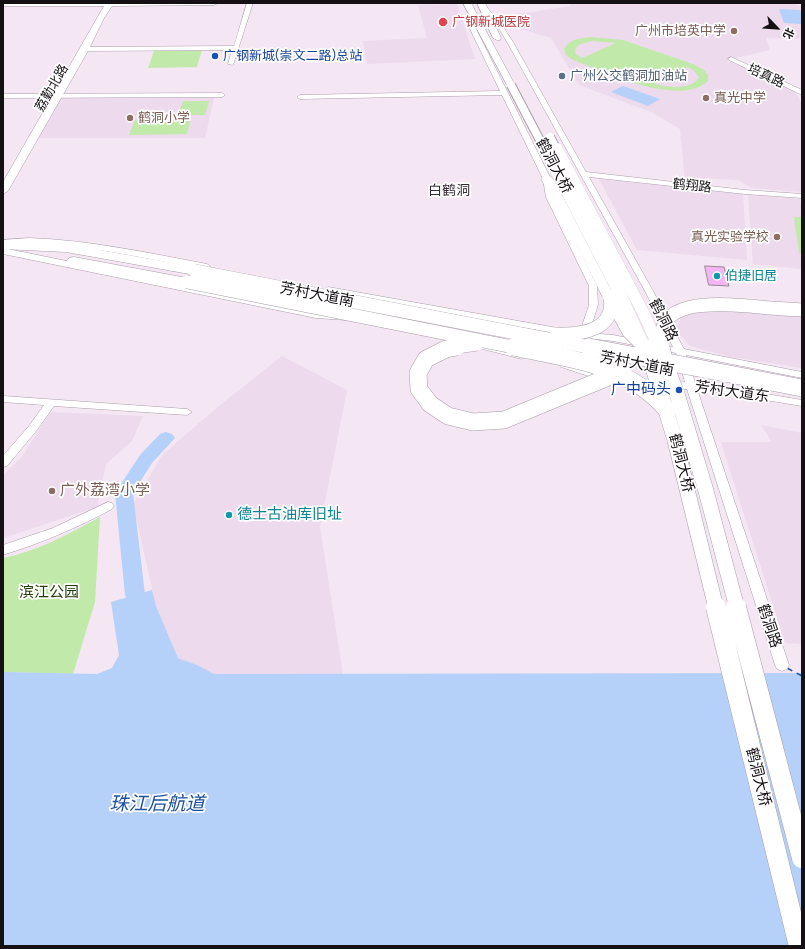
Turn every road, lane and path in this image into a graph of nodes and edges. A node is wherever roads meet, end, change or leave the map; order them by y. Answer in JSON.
{"nodes":[{"id":1,"x":166,"y":3,"type":"edge"},
{"id":2,"x":214,"y":3,"type":"edge"},
{"id":3,"x":250,"y":3,"type":"edge"},
{"id":4,"x":468,"y":3,"type":"edge"},
{"id":5,"x":3,"y":4,"type":"edge"},
{"id":6,"x":65,"y":4,"type":"junction"},
{"id":7,"x":106,"y":4,"type":"edge"},
{"id":8,"x":482,"y":4,"type":"edge"},
{"id":9,"x":96,"y":18,"type":"junction"},
{"id":10,"x":500,"y":44,"type":"dead end"},
{"id":11,"x":85,"y":49,"type":"junction"},
{"id":12,"x":236,"y":50,"type":"junction"},
{"id":13,"x":730,"y":59,"type":"dead end"},
{"id":14,"x":231,"y":64,"type":"dead end"},
{"id":15,"x":513,"y":88,"type":"junction"},
{"id":16,"x":802,"y":93,"type":"edge"},
{"id":17,"x":222,"y":95,"type":"dead end"},
{"id":18,"x":3,"y":96,"type":"edge"},
{"id":19,"x":48,"y":96,"type":"junction"},
{"id":20,"x":59,"y":96,"type":"junction"},
{"id":21,"x":300,"y":97,"type":"dead end"},
{"id":22,"x":577,"y":164,"type":"junction"},
{"id":23,"x":541,"y":168,"type":"junction"},
{"id":24,"x":3,"y":174,"type":"edge"},
{"id":25,"x":583,"y":174,"type":"junction"},
{"id":26,"x":547,"y":179,"type":"junction"},
{"id":27,"x":3,"y":191,"type":"edge"},
{"id":28,"x":802,"y":196,"type":"edge"},
{"id":29,"x":3,"y":243,"type":"edge"},
{"id":30,"x":3,"y":251,"type":"edge"},
{"id":31,"x":191,"y":277,"type":"junction"},
{"id":32,"x":609,"y":296,"type":"junction"},
{"id":33,"x":364,"y":297,"type":"junction"},
{"id":34,"x":349,"y":301,"type":"junction"},
{"id":35,"x":802,"y":310,"type":"edge"},
{"id":36,"x":362,"y":311,"type":"junction"},
{"id":37,"x":584,"y":335,"type":"junction"},
{"id":38,"x":501,"y":344,"type":"junction"},
{"id":39,"x":629,"y":355,"type":"junction"},
{"id":40,"x":663,"y":356,"type":"junction"},
{"id":41,"x":682,"y":358,"type":"junction"},
{"id":42,"x":568,"y":366,"type":"junction"},
{"id":43,"x":802,"y":375,"type":"edge"},
{"id":44,"x":718,"y":380,"type":"junction"},
{"id":45,"x":802,"y":381,"type":"edge"},
{"id":46,"x":692,"y":386,"type":"junction"},
{"id":47,"x":802,"y":388,"type":"edge"},
{"id":48,"x":802,"y":396,"type":"edge"},
{"id":49,"x":3,"y":399,"type":"edge"},
{"id":50,"x":51,"y":403,"type":"junction"},
{"id":51,"x":802,"y":403,"type":"edge"},
{"id":52,"x":667,"y":410,"type":"junction"},
{"id":53,"x":187,"y":412,"type":"dead end"},
{"id":54,"x":3,"y":463,"type":"edge"},
{"id":55,"x":108,"y":506,"type":"dead end"},
{"id":56,"x":3,"y":550,"type":"edge"},
{"id":57,"x":782,"y":665,"type":"dead end"},
{"id":58,"x":802,"y":858,"type":"edge"},
{"id":59,"x":799,"y":946,"type":"edge"}],
"edges":[{"from":1,"to":2,"type":"main road"},
{"from":1,"to":7,"type":"main road"},
{"from":1,"to":9,"type":"main road"},
{"from":3,"to":12,"type":"street"},
{"from":4,"to":15,"type":"main road","name":"鹤洞大桥"},
{"from":5,"to":6,"type":"main road"},
{"from":6,"to":7,"type":"main road"},
{"from":6,"to":9,"type":"main road"},
{"from":7,"to":9,"type":"main road","name":"荔勤北路"},
{"from":8,"to":10,"type":"main road"},
{"from":8,"to":22,"type":"street","name":"鹤洞路"},
{"from":9,"to":11,"type":"main road","name":"荔勤北路"},
{"from":9,"to":19,"type":"main road","name":"荔勤北路"},
{"from":11,"to":12,"type":"street"},
{"from":11,"to":20,"type":"main road","name":"荔勤北路"},
{"from":12,"to":14,"type":"street"},
{"from":13,"to":16,"type":"street","name":"培真路"},
{"from":15,"to":21,"type":"street"},
{"from":15,"to":23,"type":"street"},
{"from":15,"to":40,"type":"main road","name":"鹤洞大桥","bridge":true},
{"from":15,"to":52,"type":"main road","name":"鹤洞大桥","bridge":true},
{"from":17,"to":20,"type":"street"},
{"from":18,"to":19,"type":"street"},
{"from":19,"to":20,"type":"street"},
{"from":19,"to":24,"type":"main road","name":"荔勤北路"},
{"from":20,"to":27,"type":"main road","name":"荔勤北路"},
{"from":22,"to":23,"type":"street"},
{"from":22,"to":25,"type":"street","name":"鹤洞路"},
{"from":23,"to":26,"type":"street"},
{"from":25,"to":28,"type":"street","name":"鹤翔路"},
{"from":25,"to":41,"type":"street","name":"鹤洞路"},
{"from":26,"to":32,"type":"highway"},
{"from":26,"to":37,"type":"street"},
{"from":29,"to":31,"type":"highway","name":"芳村大道南"},
{"from":29,"to":33,"type":"street","name":"芳村大道南"},
{"from":30,"to":31,"type":"highway"},
{"from":30,"to":36,"type":"street","name":"芳村大道南"},
{"from":31,"to":34,"type":"highway","name":"芳村大道南","bridge":true},
{"from":31,"to":38,"type":"highway","bridge":true},
{"from":31,"to":44,"type":"highway","name":"芳村大道南","bridge":true},
{"from":32,"to":34,"type":"highway","bridge":true},
{"from":32,"to":44,"type":"highway","bridge":true},
{"from":33,"to":36,"type":"street"},
{"from":33,"to":37,"type":"street","name":"芳村大道南"},
{"from":34,"to":39,"type":"highway","name":"芳村大道南","bridge":true},
{"from":35,"to":40,"type":"highway","bridge":true},
{"from":36,"to":42,"type":"street","name":"芳村大道南"},
{"from":37,"to":41,"type":"street","name":"芳村大道东"},
{"from":37,"to":42,"type":"street"},
{"from":38,"to":41,"type":"highway","bridge":true},
{"from":38,"to":52,"type":"highway","bridge":true},
{"from":39,"to":41,"type":"highway","name":"芳村大道东","bridge":true},
{"from":39,"to":45,"type":"highway","bridge":true},
{"from":40,"to":58,"type":"main road","name":"鹤洞大桥","bridge":true},
{"from":41,"to":43,"type":"street","name":"芳村大道东"},
{"from":41,"to":46,"type":"street","name":"鹤洞路"},
{"from":41,"to":47,"type":"highway","name":"芳村大道东","bridge":true},
{"from":42,"to":46,"type":"street","name":"芳村大道东"},
{"from":44,"to":48,"type":"highway","name":"芳村大道东"},
{"from":46,"to":51,"type":"street","name":"芳村大道东"},
{"from":46,"to":57,"type":"street","name":"鹤洞路"},
{"from":49,"to":50,"type":"street"},
{"from":50,"to":53,"type":"street"},
{"from":50,"to":54,"type":"street"},
{"from":52,"to":59,"type":"main road","name":"鹤洞大桥","bridge":true},
{"from":55,"to":56,"type":"street"}]}
